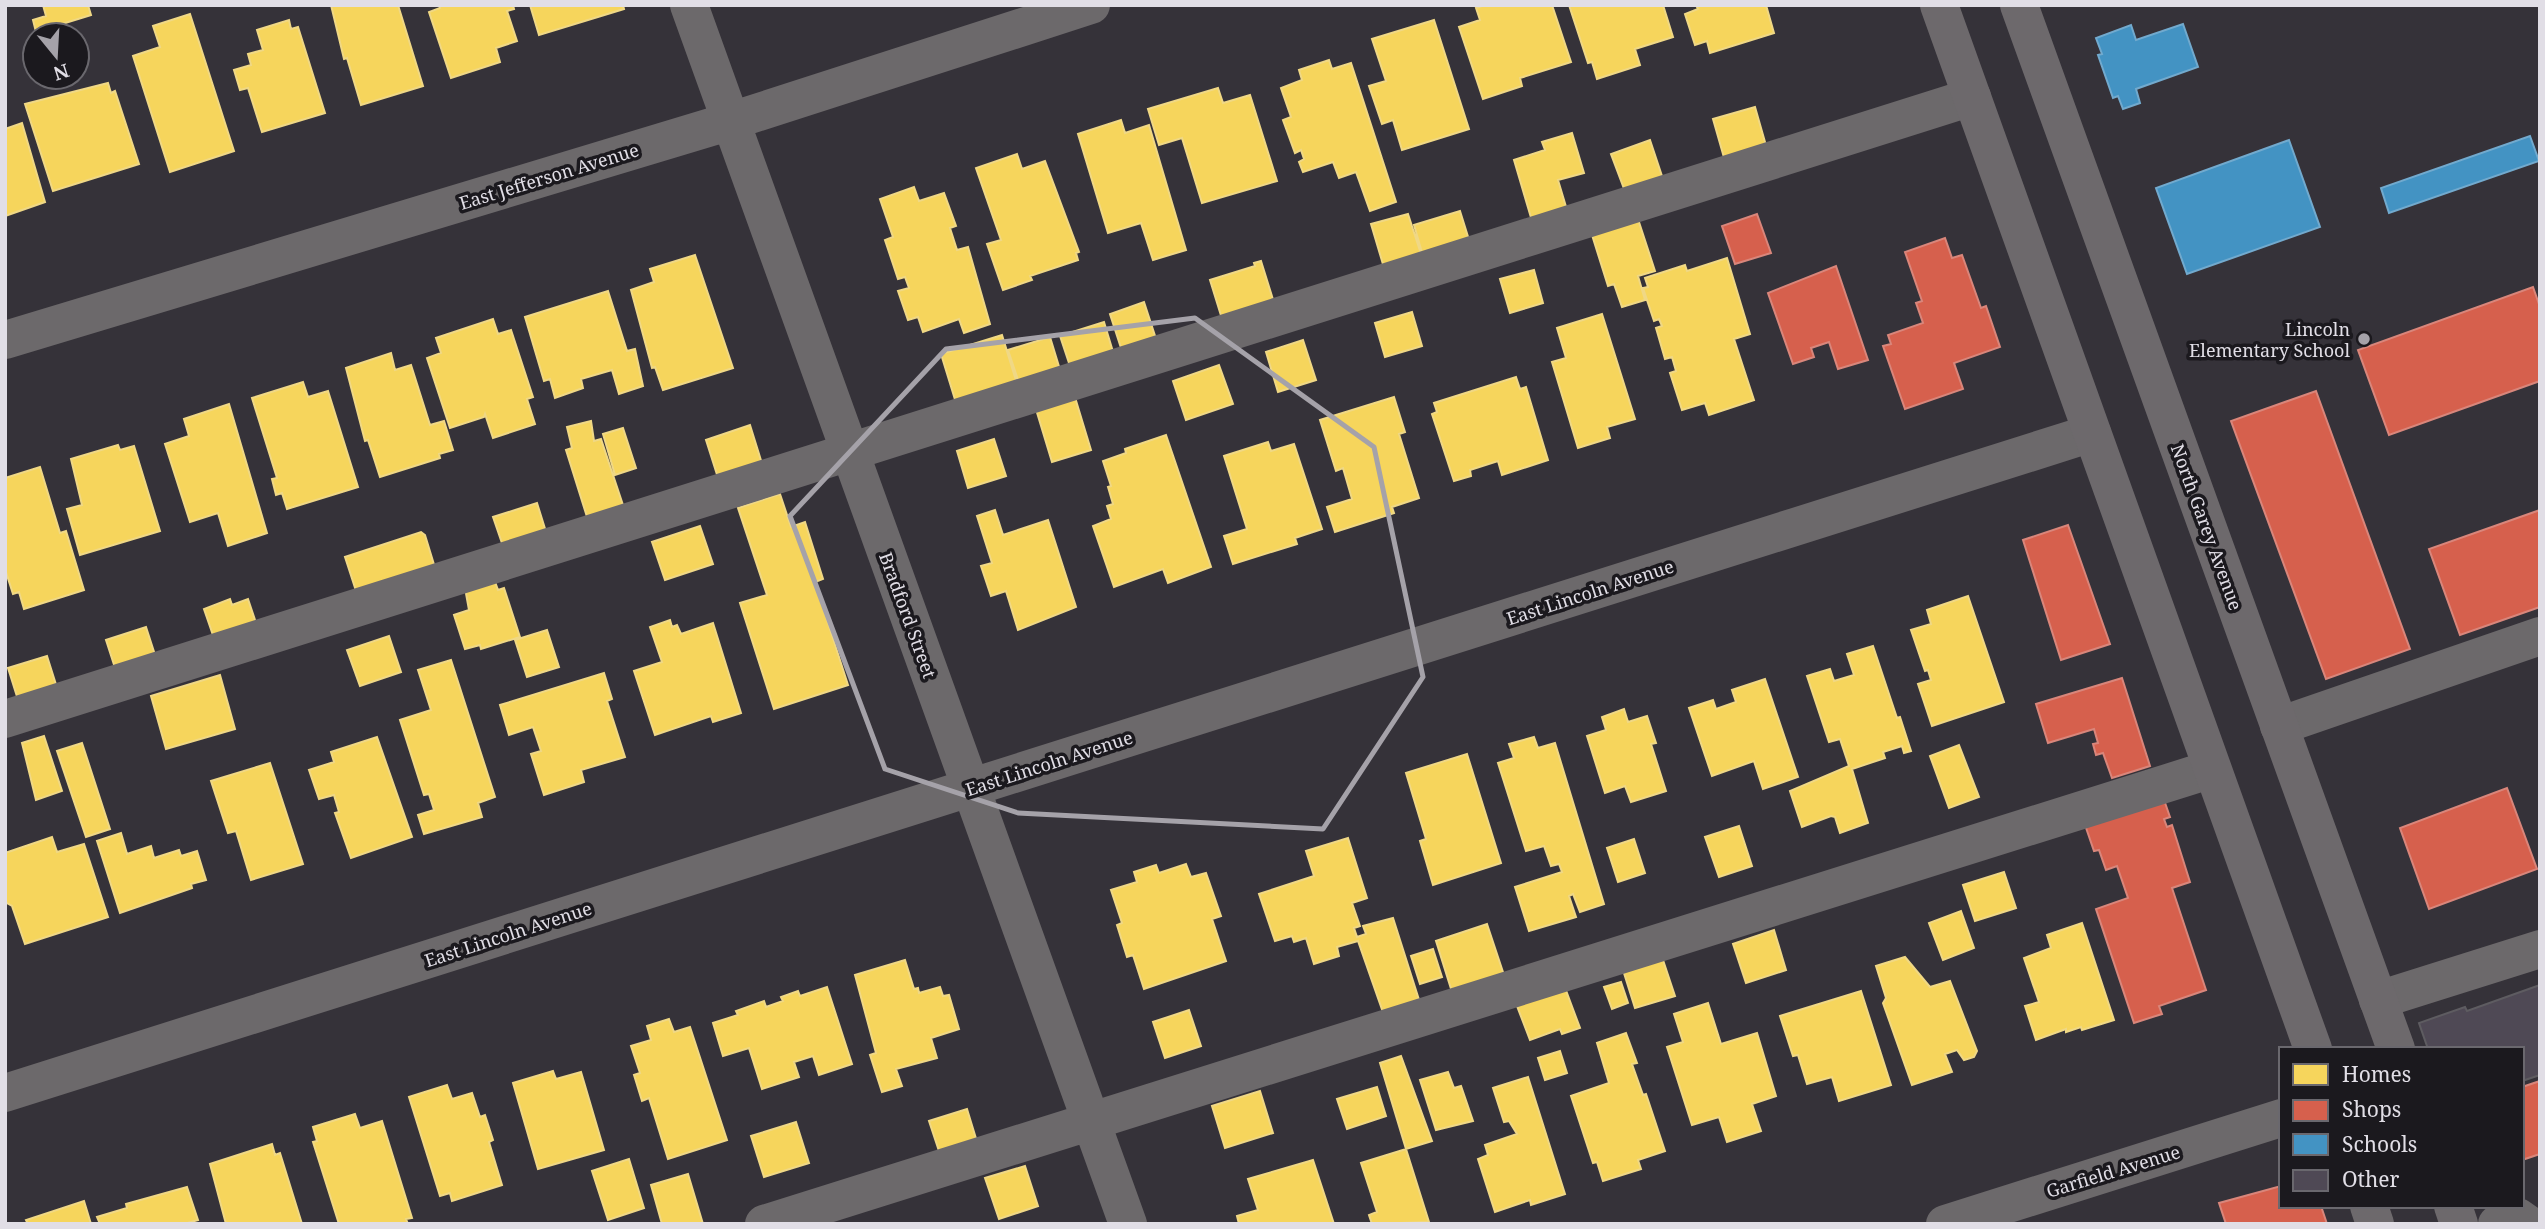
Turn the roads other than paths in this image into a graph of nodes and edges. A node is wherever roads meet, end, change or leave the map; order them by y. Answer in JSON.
{"nodes":[{"id":1,"x":689,"y":5,"type":"edge"},
{"id":2,"x":1091,"y":5,"type":"edge"},
{"id":3,"x":1940,"y":5,"type":"edge"},
{"id":4,"x":2019,"y":5,"type":"edge"},
{"id":5,"x":1972,"y":96,"type":"junction"},
{"id":6,"x":731,"y":121,"type":"junction"},
{"id":7,"x":5,"y":340,"type":"edge"},
{"id":8,"x":2092,"y":433,"type":"junction"},
{"id":9,"x":849,"y":451,"type":"junction"},
{"id":10,"x":2540,"y":636,"type":"edge"},
{"id":11,"x":5,"y":719,"type":"edge"},
{"id":12,"x":2279,"y":726,"type":"junction"},
{"id":13,"x":2213,"y":769,"type":"junction"},
{"id":14,"x":970,"y":788,"type":"junction"},
{"id":15,"x":2540,"y":949,"type":"edge"},
{"id":16,"x":2378,"y":1000,"type":"junction"},
{"id":17,"x":2312,"y":1047,"type":"edge"},
{"id":18,"x":2395,"y":1047,"type":"edge"},
{"id":19,"x":5,"y":1093,"type":"edge"},
{"id":20,"x":2279,"y":1119,"type":"edge"},
{"id":21,"x":1091,"y":1123,"type":"junction"},
{"id":22,"x":765,"y":1224,"type":"edge"},
{"id":23,"x":1128,"y":1224,"type":"edge"},
{"id":24,"x":1945,"y":1224,"type":"edge"},
{"id":25,"x":2497,"y":1224,"type":"edge"},
{"id":26,"x":2528,"y":1224,"type":"edge"}],
"edges":[{"from":1,"to":6,"type":"street","name":"Bradford Street"},
{"from":2,"to":6,"type":"street","name":"East Jefferson Avenue"},
{"from":3,"to":5,"type":"main road"},
{"from":4,"to":12,"type":"main road","name":"North Garey Avenue"},
{"from":5,"to":8,"type":"main road"},
{"from":5,"to":9,"type":"street"},
{"from":6,"to":7,"type":"street","name":"East Jefferson Avenue"},
{"from":6,"to":9,"type":"street","name":"Bradford Street"},
{"from":8,"to":13,"type":"main road"},
{"from":8,"to":14,"type":"street","name":"East Lincoln Avenue"},
{"from":9,"to":11,"type":"street"},
{"from":9,"to":14,"type":"street","name":"Bradford Street"},
{"from":10,"to":12,"type":"street"},
{"from":12,"to":16,"type":"main road","name":"North Garey Avenue"},
{"from":13,"to":17,"type":"main road"},
{"from":13,"to":21,"type":"street"},
{"from":14,"to":19,"type":"street","name":"East Lincoln Avenue"},
{"from":14,"to":21,"type":"street","name":"Bradford Street"},
{"from":15,"to":16,"type":"street"},
{"from":16,"to":18,"type":"main road","name":"North Garey Avenue"},
{"from":20,"to":24,"type":"street","name":"Garfield Avenue"},
{"from":21,"to":22,"type":"street"},
{"from":21,"to":23,"type":"street","name":"Bradford Street"},
{"from":25,"to":26,"type":"street"}]}
